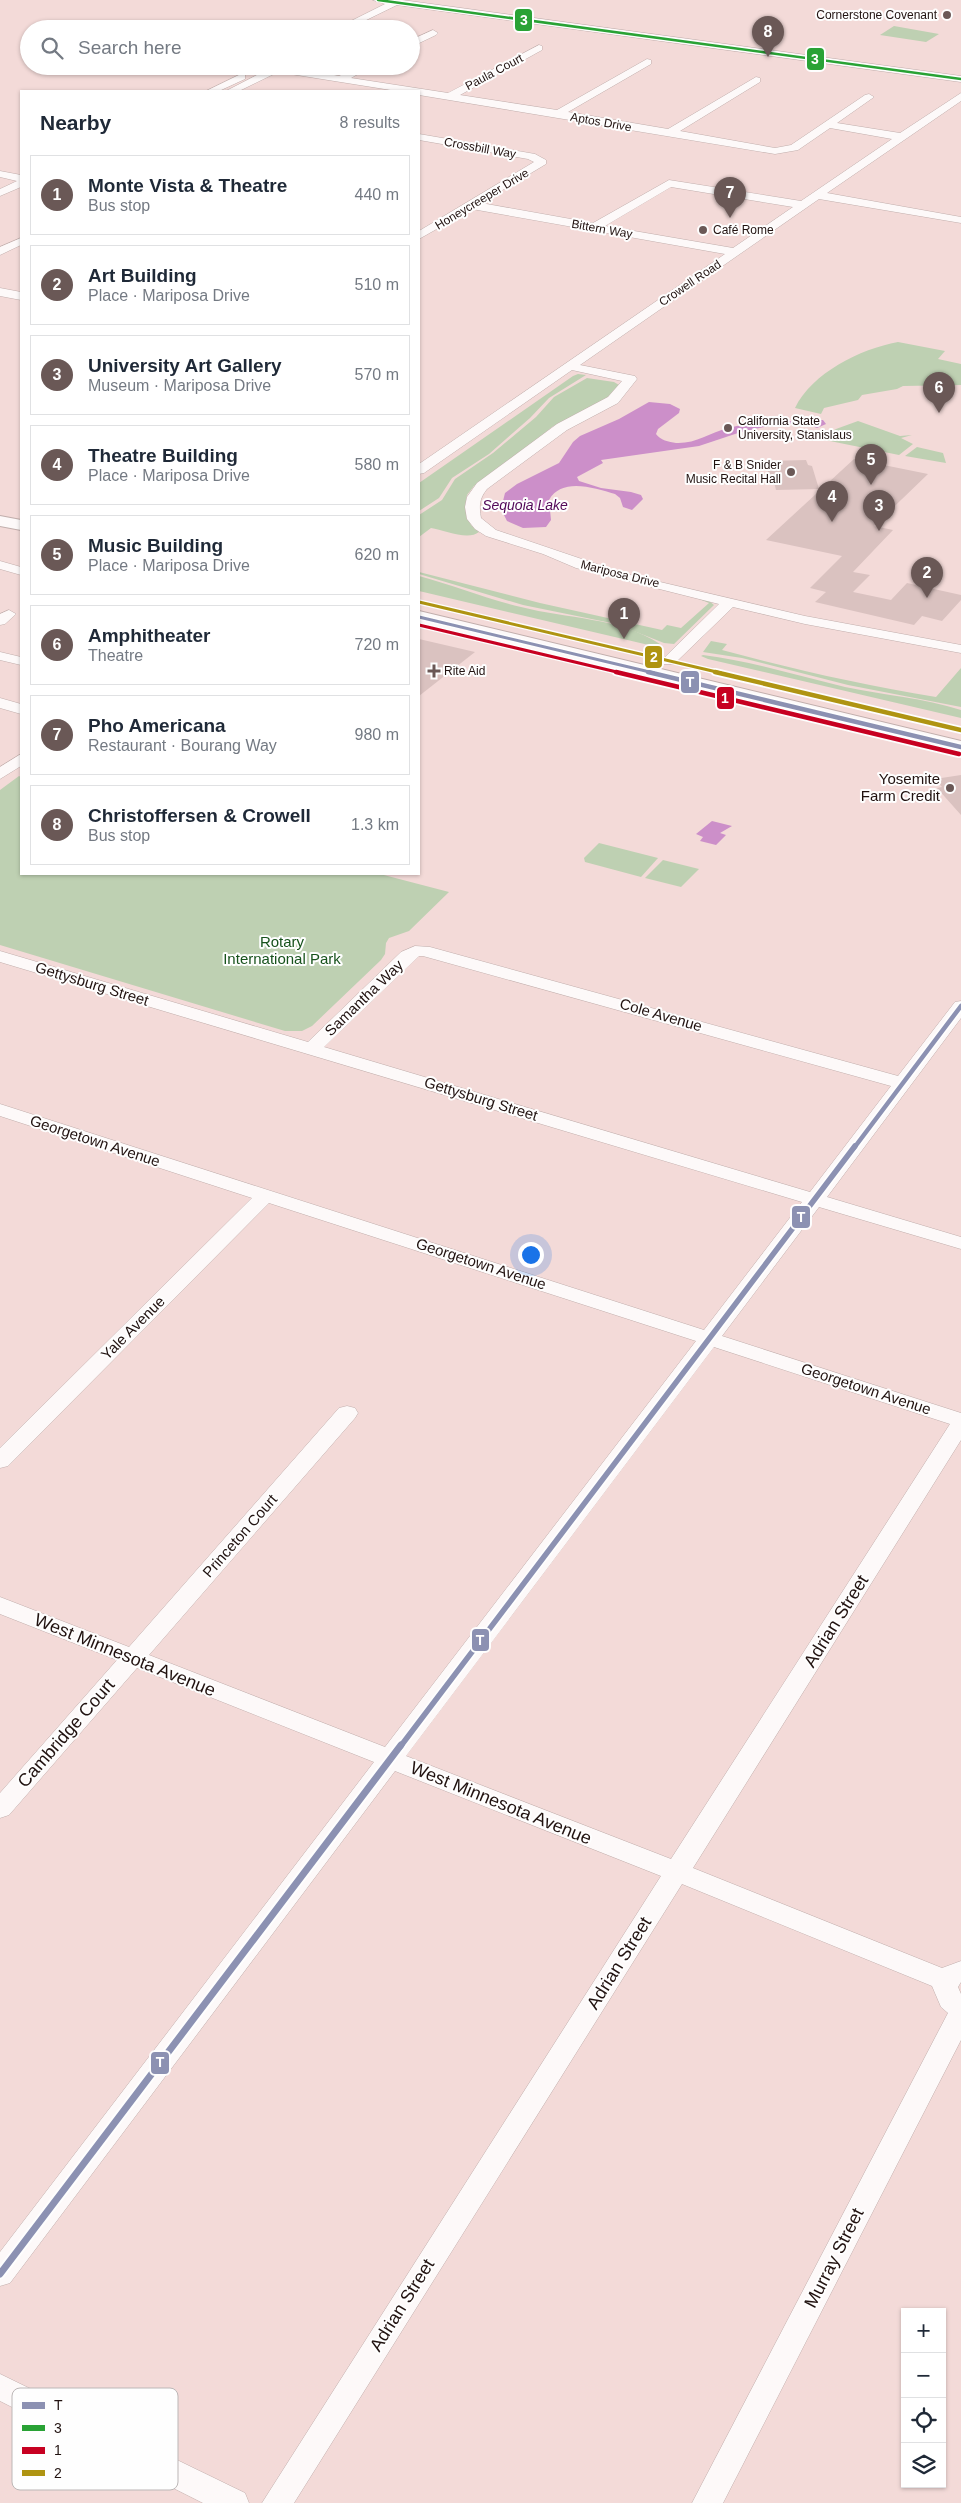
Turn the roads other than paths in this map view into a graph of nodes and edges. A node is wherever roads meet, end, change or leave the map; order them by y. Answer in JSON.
{"nodes":[{"id":1,"x":378,"y":0,"type":"edge"},
{"id":2,"x":444,"y":0,"type":"edge"},
{"id":3,"x":397,"y":1,"type":"edge"},
{"id":4,"x":415,"y":2,"type":"edge"},
{"id":5,"x":531,"y":15,"type":"junction"},
{"id":6,"x":358,"y":20,"type":"edge"},
{"id":7,"x":378,"y":20,"type":"edge"},
{"id":8,"x":432,"y":33,"type":"dead end"},
{"id":9,"x":420,"y":39,"type":"edge"},
{"id":10,"x":539,"y":48,"type":"dead end"},
{"id":11,"x":647,"y":62,"type":"dead end"},
{"id":12,"x":961,"y":73,"type":"edge"},
{"id":13,"x":244,"y":75,"type":"edge"},
{"id":14,"x":265,"y":75,"type":"edge"},
{"id":15,"x":319,"y":75,"type":"edge"},
{"id":16,"x":350,"y":75,"type":"edge"},
{"id":17,"x":342,"y":79,"type":"junction"},
{"id":18,"x":756,"y":80,"type":"dead end"},
{"id":19,"x":961,"y":80,"type":"edge"},
{"id":20,"x":213,"y":90,"type":"edge"},
{"id":21,"x":233,"y":90,"type":"edge"},
{"id":22,"x":408,"y":90,"type":"edge"},
{"id":23,"x":420,"y":92,"type":"edge"},
{"id":24,"x":961,"y":96,"type":"edge"},
{"id":25,"x":449,"y":97,"type":"junction"},
{"id":26,"x":869,"y":97,"type":"dead end"},
{"id":27,"x":558,"y":114,"type":"junction"},
{"id":28,"x":828,"y":125,"type":"junction"},
{"id":29,"x":668,"y":134,"type":"junction"},
{"id":30,"x":420,"y":137,"type":"edge"},
{"id":31,"x":902,"y":137,"type":"junction"},
{"id":32,"x":436,"y":140,"type":"junction"},
{"id":33,"x":420,"y":148,"type":"edge"},
{"id":34,"x":541,"y":160,"type":"joint"},
{"id":35,"x":0,"y":174,"type":"edge"},
{"id":36,"x":20,"y":178,"type":"edge"},
{"id":37,"x":20,"y":183,"type":"edge"},
{"id":38,"x":0,"y":193,"type":"edge"},
{"id":39,"x":20,"y":193,"type":"edge"},
{"id":40,"x":818,"y":195,"type":"junction"},
{"id":41,"x":0,"y":202,"type":"edge"},
{"id":42,"x":471,"y":205,"type":"junction"},
{"id":43,"x":803,"y":205,"type":"junction"},
{"id":44,"x":961,"y":220,"type":"edge"},
{"id":45,"x":595,"y":227,"type":"junction"},
{"id":46,"x":420,"y":235,"type":"edge"},
{"id":47,"x":20,"y":242,"type":"edge"},
{"id":48,"x":0,"y":252,"type":"edge"},
{"id":49,"x":734,"y":252,"type":"junction"},
{"id":50,"x":0,"y":292,"type":"edge"},
{"id":51,"x":20,"y":296,"type":"edge"},
{"id":52,"x":569,"y":366,"type":"junction"},
{"id":53,"x":420,"y":469,"type":"edge"},
{"id":54,"x":0,"y":509,"type":"edge"},
{"id":55,"x":20,"y":513,"type":"edge"},
{"id":56,"x":0,"y":521,"type":"edge"},
{"id":57,"x":20,"y":526,"type":"edge"},
{"id":58,"x":0,"y":565,"type":"edge"},
{"id":59,"x":20,"y":571,"type":"edge"},
{"id":60,"x":420,"y":602,"type":"edge"},
{"id":61,"x":730,"y":602,"type":"junction"},
{"id":62,"x":420,"y":617,"type":"edge"},
{"id":63,"x":961,"y":649,"type":"edge"},
{"id":64,"x":0,"y":656,"type":"edge"},
{"id":65,"x":20,"y":661,"type":"edge"},
{"id":66,"x":669,"y":661,"type":"junction"},
{"id":67,"x":0,"y":703,"type":"edge"},
{"id":68,"x":20,"y":709,"type":"edge"},
{"id":69,"x":961,"y":730,"type":"edge"},
{"id":70,"x":961,"y":747,"type":"edge"},
{"id":71,"x":20,"y":760,"type":"edge"},
{"id":72,"x":0,"y":774,"type":"edge"},
{"id":73,"x":419,"y":950,"type":"joint"},
{"id":74,"x":0,"y":956,"type":"edge"},
{"id":75,"x":958,"y":1015,"type":"edge"},
{"id":76,"x":311,"y":1049,"type":"junction"},
{"id":77,"x":902,"y":1083,"type":"junction"},
{"id":78,"x":0,"y":1110,"type":"edge"},
{"id":79,"x":266,"y":1195,"type":"junction"},
{"id":80,"x":815,"y":1199,"type":"junction"},
{"id":81,"x":961,"y":1243,"type":"edge"},
{"id":82,"x":709,"y":1338,"type":"junction"},
{"id":83,"x":347,"y":1414,"type":"dead end"},
{"id":84,"x":961,"y":1422,"type":"edge"},
{"id":85,"x":0,"y":1461,"type":"edge"},
{"id":86,"x":0,"y":1605,"type":"edge"},
{"id":87,"x":133,"y":1658,"type":"junction"},
{"id":88,"x":390,"y":1759,"type":"junction"},
{"id":89,"x":0,"y":1809,"type":"edge"},
{"id":90,"x":676,"y":1872,"type":"junction"},
{"id":91,"x":954,"y":1976,"type":"edge"},
{"id":92,"x":961,"y":2008,"type":"edge"},
{"id":93,"x":961,"y":2014,"type":"edge"},
{"id":94,"x":0,"y":2274,"type":"edge"},
{"id":95,"x":0,"y":2387,"type":"edge"},
{"id":96,"x":12,"y":2393,"type":"edge"},
{"id":97,"x":178,"y":2475,"type":"edge"},
{"id":98,"x":234,"y":2503,"type":"edge"},
{"id":99,"x":276,"y":2503,"type":"edge"},
{"id":100,"x":707,"y":2503,"type":"edge"}],
"edges":[{"from":1,"to":3,"type":"street"},
{"from":2,"to":5,"type":"street"},
{"from":3,"to":4,"type":"street"},
{"from":3,"to":6,"type":"street"},
{"from":4,"to":5,"type":"street"},
{"from":4,"to":7,"type":"street"},
{"from":4,"to":19,"type":"street"},
{"from":5,"to":12,"type":"street"},
{"from":8,"to":9,"type":"street"},
{"from":10,"to":25,"type":"street","name":"Paula Court"},
{"from":11,"to":27,"type":"street"},
{"from":13,"to":20,"type":"street"},
{"from":14,"to":21,"type":"street"},
{"from":15,"to":17,"type":"street"},
{"from":16,"to":17,"type":"street"},
{"from":17,"to":22,"type":"street"},
{"from":18,"to":29,"type":"street"},
{"from":23,"to":25,"type":"street","name":"Aptos Drive"},
{"from":24,"to":31,"type":"street","name":"Crowell Road"},
{"from":25,"to":27,"type":"street","name":"Aptos Drive"},
{"from":26,"to":28,"type":"street"},
{"from":27,"to":29,"type":"street","name":"Aptos Drive"},
{"from":28,"to":29,"type":"street","name":"Aptos Drive"},
{"from":28,"to":31,"type":"street"},
{"from":30,"to":32,"type":"street","name":"Crossbill Way"},
{"from":31,"to":40,"type":"street","name":"Crowell Road"},
{"from":32,"to":33,"type":"street"},
{"from":32,"to":34,"type":"street","name":"Crossbill Way"},
{"from":34,"to":42,"type":"street","name":"Honeycreeper Drive"},
{"from":35,"to":36,"type":"street"},
{"from":37,"to":38,"type":"street"},
{"from":39,"to":41,"type":"street"},
{"from":40,"to":43,"type":"street","name":"Crowell Road"},
{"from":40,"to":44,"type":"street"},
{"from":42,"to":45,"type":"street","name":"Bittern Way"},
{"from":42,"to":46,"type":"street","name":"Honeycreeper Drive"},
{"from":43,"to":45,"type":"street"},
{"from":43,"to":49,"type":"street","name":"Crowell Road"},
{"from":45,"to":49,"type":"street","name":"Bittern Way"},
{"from":47,"to":48,"type":"street"},
{"from":49,"to":52,"type":"street","name":"Crowell Road"},
{"from":50,"to":51,"type":"street"},
{"from":52,"to":53,"type":"street","name":"Crowell Road"},
{"from":52,"to":61,"type":"street","name":"Mariposa Drive"},
{"from":54,"to":55,"type":"main road"},
{"from":56,"to":57,"type":"main road"},
{"from":58,"to":59,"type":"street"},
{"from":60,"to":66,"type":"main road"},
{"from":61,"to":63,"type":"street","name":"Mariposa Drive"},
{"from":61,"to":66,"type":"street"},
{"from":62,"to":70,"type":"main road"},
{"from":64,"to":65,"type":"street"},
{"from":66,"to":69,"type":"main road"},
{"from":67,"to":68,"type":"street"},
{"from":71,"to":72,"type":"street"},
{"from":73,"to":76,"type":"street","name":"Samantha Way"},
{"from":73,"to":77,"type":"street","name":"Cole Avenue"},
{"from":74,"to":76,"type":"street","name":"Gettysburg Street"},
{"from":75,"to":77,"type":"street"},
{"from":76,"to":80,"type":"street","name":"Gettysburg Street"},
{"from":77,"to":80,"type":"street"},
{"from":78,"to":79,"type":"street","name":"Georgetown Avenue"},
{"from":79,"to":82,"type":"street","name":"Georgetown Avenue"},
{"from":79,"to":85,"type":"street","name":"Yale Avenue"},
{"from":80,"to":81,"type":"street","name":"Gettysburg Street"},
{"from":80,"to":82,"type":"street"},
{"from":82,"to":84,"type":"street","name":"Georgetown Avenue"},
{"from":82,"to":88,"type":"street"},
{"from":83,"to":87,"type":"street","name":"Princeton Court"},
{"from":84,"to":90,"type":"street","name":"Adrian Street"},
{"from":86,"to":87,"type":"street","name":"West Minnesota Avenue"},
{"from":87,"to":88,"type":"street","name":"West Minnesota Avenue"},
{"from":87,"to":89,"type":"street","name":"Cambridge Court"},
{"from":88,"to":90,"type":"street","name":"West Minnesota Avenue"},
{"from":88,"to":94,"type":"street"},
{"from":90,"to":91,"type":"street","name":"West Minnesota Avenue"},
{"from":90,"to":99,"type":"street","name":"Adrian Street"},
{"from":91,"to":92,"type":"street"},
{"from":93,"to":100,"type":"street","name":"Murray Street"},
{"from":95,"to":96,"type":"street"},
{"from":97,"to":98,"type":"street"}]}
